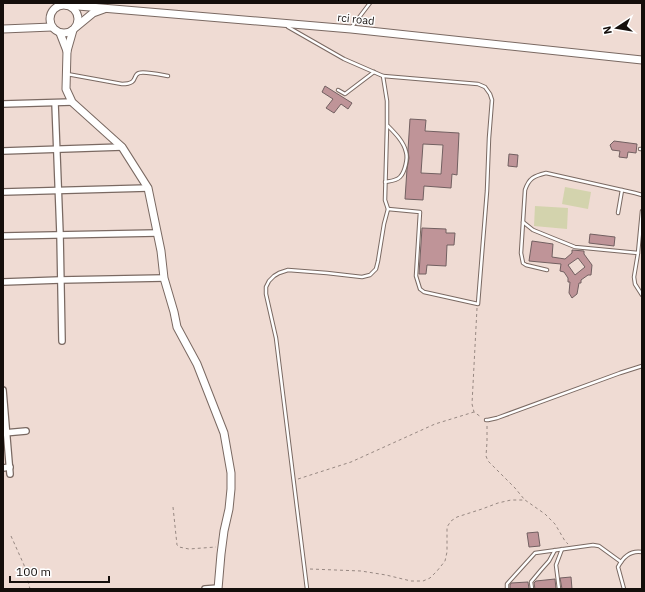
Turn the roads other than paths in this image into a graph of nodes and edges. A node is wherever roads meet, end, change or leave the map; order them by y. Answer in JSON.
{"nodes":[{"id":1,"x":370,"y":3,"type":"edge"},
{"id":2,"x":63,"y":4,"type":"edge"},
{"id":3,"x":116,"y":8,"type":"junction"},
{"id":4,"x":282,"y":23,"type":"junction"},
{"id":5,"x":52,"y":27,"type":"junction"},
{"id":6,"x":75,"y":28,"type":"junction"},
{"id":7,"x":3,"y":29,"type":"edge"},
{"id":8,"x":351,"y":29,"type":"junction"},
{"id":9,"x":60,"y":33,"type":"junction"},
{"id":10,"x":67,"y":51,"type":"junction"},
{"id":11,"x":642,"y":60,"type":"edge"},
{"id":12,"x":374,"y":72,"type":"junction"},
{"id":13,"x":67,"y":74,"type":"junction"},
{"id":14,"x":168,"y":76,"type":"dead end"},
{"id":15,"x":384,"y":76,"type":"junction"},
{"id":16,"x":338,"y":90,"type":"dead end"},
{"id":17,"x":72,"y":102,"type":"junction"},
{"id":18,"x":55,"y":103,"type":"junction"},
{"id":19,"x":3,"y":104,"type":"edge"},
{"id":20,"x":387,"y":126,"type":"junction"},
{"id":21,"x":122,"y":147,"type":"junction"},
{"id":22,"x":57,"y":148,"type":"junction"},
{"id":23,"x":3,"y":151,"type":"edge"},
{"id":24,"x":386,"y":182,"type":"junction"},
{"id":25,"x":148,"y":188,"type":"junction"},
{"id":26,"x":58,"y":190,"type":"junction"},
{"id":27,"x":622,"y":190,"type":"junction"},
{"id":28,"x":3,"y":192,"type":"edge"},
{"id":29,"x":642,"y":195,"type":"edge"},
{"id":30,"x":388,"y":208,"type":"junction"},
{"id":31,"x":642,"y":211,"type":"edge"},
{"id":32,"x":618,"y":213,"type":"dead end"},
{"id":33,"x":523,"y":222,"type":"junction"},
{"id":34,"x":157,"y":233,"type":"junction"},
{"id":35,"x":60,"y":234,"type":"junction"},
{"id":36,"x":3,"y":236,"type":"edge"},
{"id":37,"x":638,"y":253,"type":"junction"},
{"id":38,"x":547,"y":270,"type":"dead end"},
{"id":39,"x":164,"y":278,"type":"junction"},
{"id":40,"x":60,"y":280,"type":"junction"},
{"id":41,"x":3,"y":282,"type":"edge"},
{"id":42,"x":642,"y":295,"type":"edge"},
{"id":43,"x":62,"y":341,"type":"dead end"},
{"id":44,"x":642,"y":366,"type":"edge"},
{"id":45,"x":3,"y":390,"type":"edge"},
{"id":46,"x":3,"y":394,"type":"edge"},
{"id":47,"x":486,"y":420,"type":"road end"},
{"id":48,"x":26,"y":431,"type":"dead end"},
{"id":49,"x":5,"y":433,"type":"edge"},
{"id":50,"x":3,"y":468,"type":"edge"},
{"id":51,"x":562,"y":549,"type":"junction"},
{"id":52,"x":555,"y":550,"type":"junction"},
{"id":53,"x":642,"y":552,"type":"edge"},
{"id":54,"x":621,"y":562,"type":"junction"},
{"id":55,"x":218,"y":588,"type":"edge"},
{"id":56,"x":206,"y":589,"type":"edge"},
{"id":57,"x":307,"y":589,"type":"edge"},
{"id":58,"x":507,"y":589,"type":"edge"},
{"id":59,"x":532,"y":589,"type":"edge"},
{"id":60,"x":559,"y":589,"type":"edge"},
{"id":61,"x":624,"y":589,"type":"edge"}],
"edges":[{"from":1,"to":8,"type":"lane"},
{"from":2,"to":3,"type":"main road","name":"rci road"},
{"from":2,"to":5,"type":"main road"},
{"from":2,"to":6,"type":"main road"},
{"from":3,"to":4,"type":"main road","name":"rci road"},
{"from":3,"to":6,"type":"main road"},
{"from":4,"to":8,"type":"main road","name":"rci road"},
{"from":4,"to":12,"type":"lane"},
{"from":5,"to":7,"type":"main road"},
{"from":5,"to":9,"type":"main road"},
{"from":6,"to":9,"type":"main road"},
{"from":6,"to":10,"type":"main road"},
{"from":8,"to":11,"type":"main road","name":"rci road"},
{"from":9,"to":10,"type":"main road"},
{"from":10,"to":13,"type":"main road"},
{"from":12,"to":15,"type":"lane"},
{"from":12,"to":16,"type":"lane"},
{"from":13,"to":14,"type":"lane"},
{"from":13,"to":17,"type":"main road"},
{"from":15,"to":20,"type":"lane"},
{"from":15,"to":30,"type":"lane"},
{"from":17,"to":18,"type":"street"},
{"from":17,"to":21,"type":"main road"},
{"from":18,"to":19,"type":"street"},
{"from":18,"to":22,"type":"street"},
{"from":20,"to":24,"type":"lane"},
{"from":20,"to":24,"type":"lane"},
{"from":21,"to":22,"type":"street"},
{"from":21,"to":25,"type":"main road"},
{"from":22,"to":23,"type":"street"},
{"from":22,"to":26,"type":"street"},
{"from":24,"to":30,"type":"lane"},
{"from":25,"to":26,"type":"street"},
{"from":25,"to":34,"type":"main road"},
{"from":26,"to":28,"type":"street"},
{"from":26,"to":35,"type":"street"},
{"from":27,"to":29,"type":"lane"},
{"from":27,"to":32,"type":"lane"},
{"from":27,"to":33,"type":"lane"},
{"from":30,"to":57,"type":"lane"},
{"from":31,"to":37,"type":"lane"},
{"from":33,"to":37,"type":"lane"},
{"from":33,"to":38,"type":"lane"},
{"from":34,"to":35,"type":"street"},
{"from":34,"to":39,"type":"main road"},
{"from":35,"to":36,"type":"street"},
{"from":35,"to":40,"type":"street"},
{"from":37,"to":42,"type":"lane"},
{"from":39,"to":40,"type":"street"},
{"from":39,"to":55,"type":"main road"},
{"from":40,"to":41,"type":"street"},
{"from":40,"to":43,"type":"street"},
{"from":44,"to":47,"type":"lane"},
{"from":45,"to":46,"type":"street"},
{"from":46,"to":49,"type":"street"},
{"from":48,"to":49,"type":"street"},
{"from":49,"to":50,"type":"street"},
{"from":51,"to":52,"type":"lane"},
{"from":51,"to":54,"type":"lane"},
{"from":51,"to":60,"type":"lane"},
{"from":52,"to":58,"type":"lane"},
{"from":52,"to":59,"type":"lane"},
{"from":53,"to":54,"type":"lane"},
{"from":54,"to":61,"type":"lane"},
{"from":55,"to":56,"type":"street"}]}
